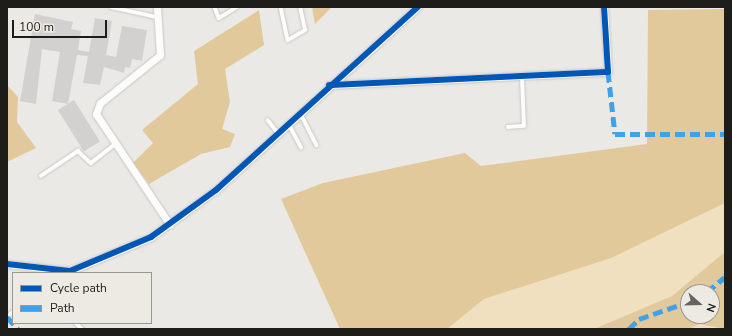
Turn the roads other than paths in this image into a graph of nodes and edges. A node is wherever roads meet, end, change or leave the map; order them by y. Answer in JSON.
{"nodes":[{"id":1,"x":111,"y":7,"type":"edge"},
{"id":2,"x":157,"y":7,"type":"edge"},
{"id":3,"x":216,"y":7,"type":"edge"},
{"id":4,"x":237,"y":7,"type":"edge"},
{"id":5,"x":281,"y":7,"type":"edge"},
{"id":6,"x":300,"y":7,"type":"edge"},
{"id":7,"x":418,"y":7,"type":"edge"},
{"id":8,"x":604,"y":7,"type":"edge"},
{"id":9,"x":130,"y":9,"type":"edge"},
{"id":10,"x":158,"y":17,"type":"junction"},
{"id":11,"x":522,"y":78,"type":"junction"},
{"id":12,"x":329,"y":85,"type":"junction"},
{"id":13,"x":301,"y":114,"type":"junction"},
{"id":14,"x":268,"y":120,"type":"dead end"},
{"id":15,"x":290,"y":126,"type":"junction"},
{"id":16,"x":508,"y":127,"type":"dead end"},
{"id":17,"x":280,"y":136,"type":"junction"},
{"id":18,"x":115,"y":144,"type":"junction"},
{"id":19,"x":317,"y":145,"type":"dead end"},
{"id":20,"x":301,"y":147,"type":"dead end"},
{"id":21,"x":41,"y":176,"type":"dead end"},
{"id":22,"x":170,"y":225,"type":"junction"},
{"id":23,"x":7,"y":264,"type":"edge"},
{"id":24,"x":69,"y":272,"type":"edge"}],
"edges":[{"from":1,"to":9,"type":"lane"},
{"from":2,"to":10,"type":"street"},
{"from":3,"to":4,"type":"lane"},
{"from":5,"to":6,"type":"lane"},
{"from":7,"to":12,"type":"street"},
{"from":8,"to":11,"type":"street"},
{"from":9,"to":10,"type":"lane"},
{"from":10,"to":18,"type":"street"},
{"from":11,"to":12,"type":"street"},
{"from":11,"to":16,"type":"lane"},
{"from":12,"to":13,"type":"street"},
{"from":13,"to":15,"type":"street"},
{"from":13,"to":19,"type":"lane"},
{"from":14,"to":17,"type":"lane"},
{"from":15,"to":17,"type":"street"},
{"from":15,"to":20,"type":"lane"},
{"from":17,"to":22,"type":"street"},
{"from":18,"to":21,"type":"lane"},
{"from":18,"to":22,"type":"street"},
{"from":22,"to":24,"type":"street"},
{"from":23,"to":24,"type":"street"}]}
